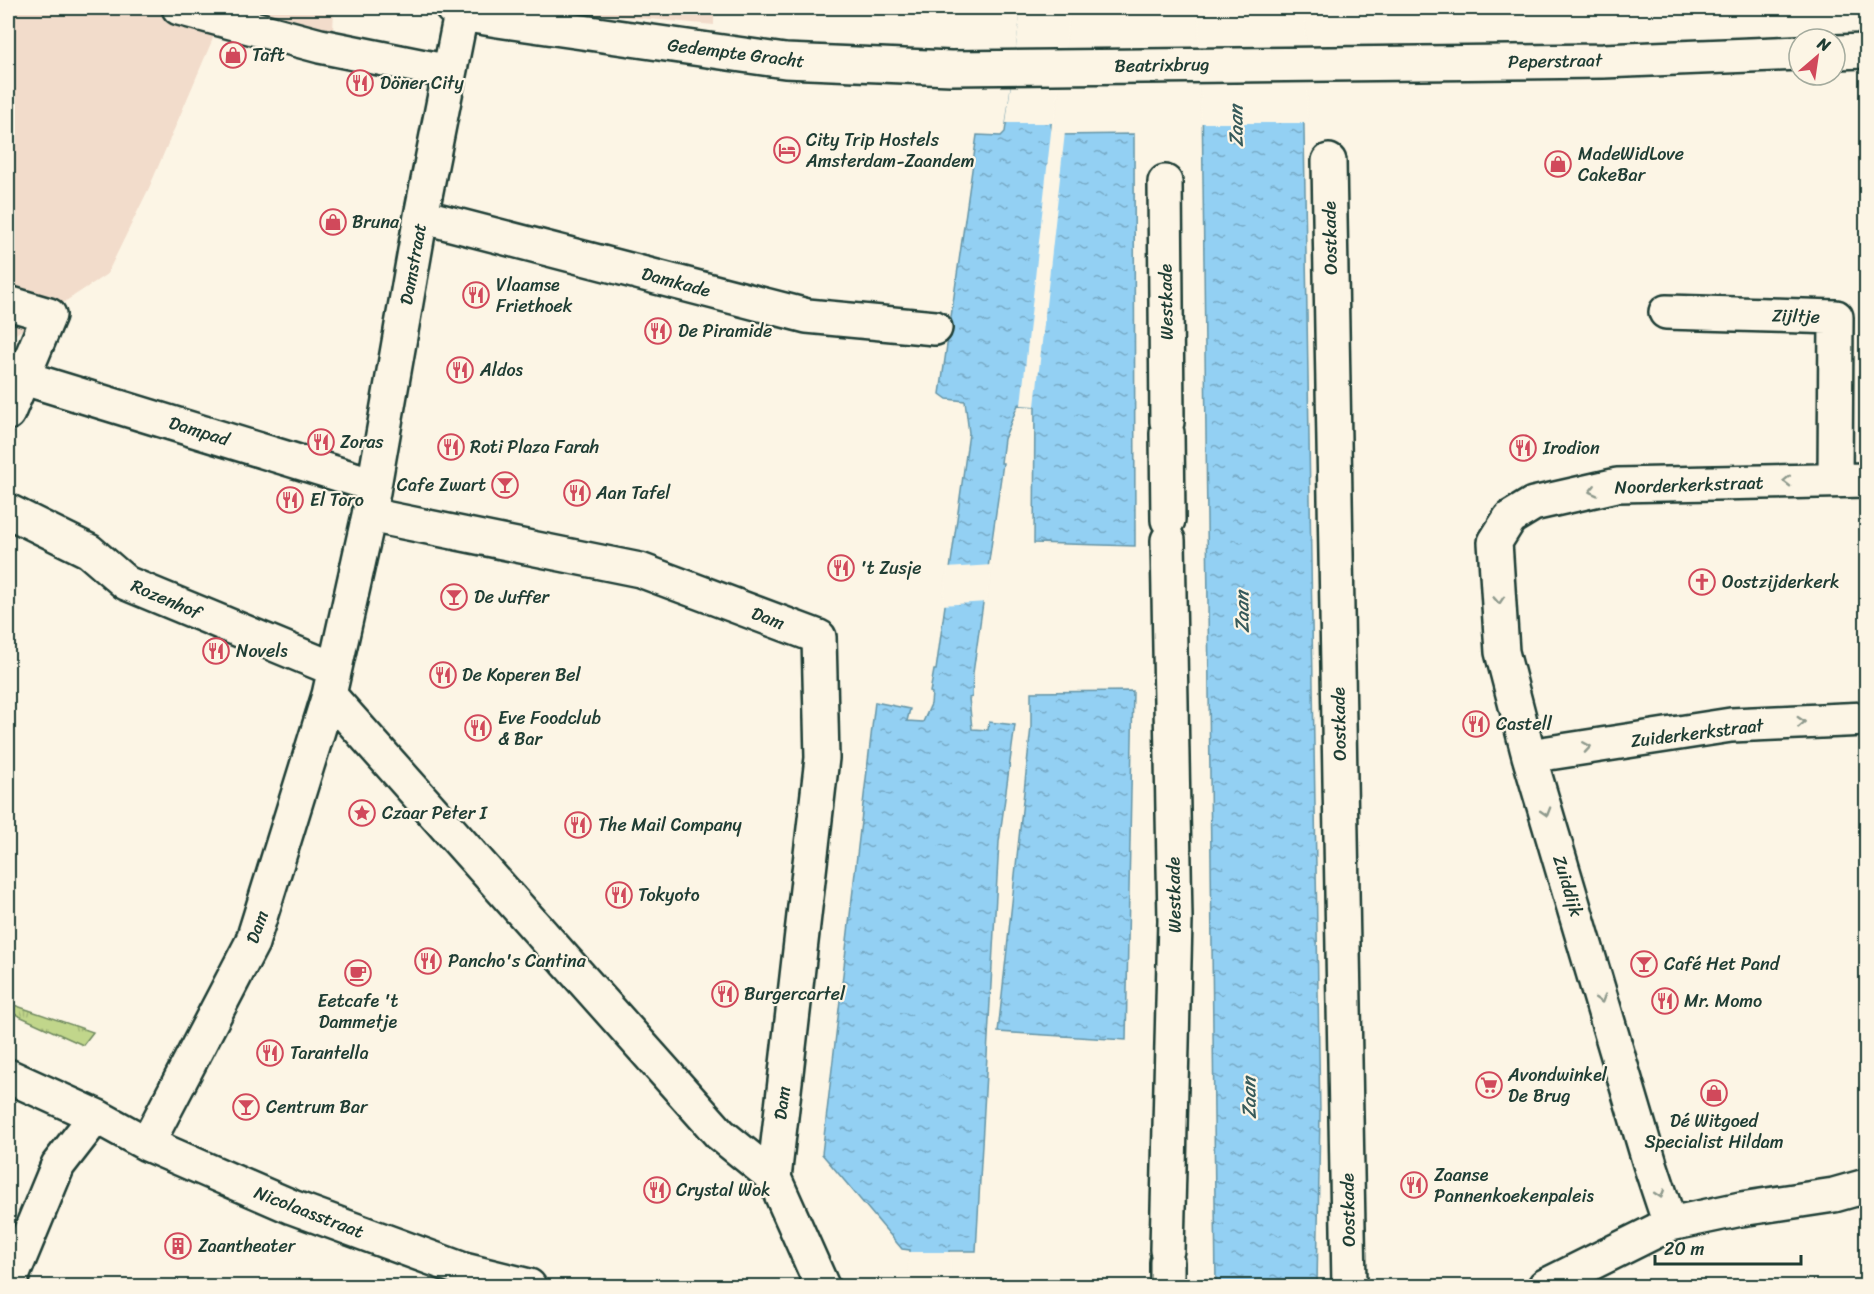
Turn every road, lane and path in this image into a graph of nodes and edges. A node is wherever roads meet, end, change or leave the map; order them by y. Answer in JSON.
{"nodes":[{"id":1,"x":196,"y":9,"type":"edge"},
{"id":2,"x":456,"y":10,"type":"edge"},
{"id":3,"x":1866,"y":51,"type":"edge"},
{"id":4,"x":1847,"y":52,"type":"edge"},
{"id":5,"x":1787,"y":53,"type":"edge"},
{"id":6,"x":1312,"y":63,"type":"joint"},
{"id":7,"x":1013,"y":67,"type":"joint"},
{"id":8,"x":449,"y":72,"type":"junction"},
{"id":9,"x":1329,"y":161,"type":"dead end"},
{"id":10,"x":1165,"y":182,"type":"dead end"},
{"id":11,"x":421,"y":216,"type":"junction"},
{"id":12,"x":8,"y":303,"type":"edge"},
{"id":13,"x":1666,"y":312,"type":"dead end"},
{"id":14,"x":935,"y":328,"type":"dead end"},
{"id":15,"x":24,"y":378,"type":"junction"},
{"id":16,"x":8,"y":413,"type":"edge"},
{"id":17,"x":1851,"y":480,"type":"edge"},
{"id":18,"x":371,"y":500,"type":"junction"},
{"id":19,"x":8,"y":512,"type":"edge"},
{"id":20,"x":1495,"y":542,"type":"joint"},
{"id":21,"x":332,"y":682,"type":"junction"},
{"id":22,"x":1866,"y":719,"type":"edge"},
{"id":23,"x":1529,"y":756,"type":"junction"},
{"id":24,"x":8,"y":1076,"type":"edge"},
{"id":25,"x":96,"y":1116,"type":"junction"},
{"id":26,"x":147,"y":1144,"type":"junction"},
{"id":27,"x":774,"y":1178,"type":"junction"},
{"id":28,"x":1866,"y":1186,"type":"edge"},
{"id":29,"x":1670,"y":1224,"type":"junction"},
{"id":30,"x":1167,"y":1266,"type":"edge"},
{"id":31,"x":8,"y":1286,"type":"edge"},
{"id":32,"x":529,"y":1287,"type":"edge"},
{"id":33,"x":822,"y":1287,"type":"edge"},
{"id":34,"x":1349,"y":1287,"type":"edge"},
{"id":35,"x":1545,"y":1287,"type":"edge"}],
"edges":[{"from":1,"to":8,"type":"street"},
{"from":2,"to":7,"type":"street","name":"Gedempte Gracht"},
{"from":2,"to":8,"type":"street","name":"Damstraat"},
{"from":3,"to":4,"type":"street"},
{"from":5,"to":6,"type":"street","name":"Peperstraat"},
{"from":6,"to":7,"type":"street","name":"Beatrixbrug"},
{"from":8,"to":11,"type":"street","name":"Damstraat"},
{"from":9,"to":34,"type":"street","name":"Oostkade"},
{"from":10,"to":30,"type":"street","name":"Westkade"},
{"from":11,"to":14,"type":"street","name":"Damkade"},
{"from":11,"to":18,"type":"street","name":"Damstraat"},
{"from":12,"to":15,"type":"street"},
{"from":13,"to":17,"type":"street","name":"Zijltje"},
{"from":15,"to":16,"type":"street"},
{"from":15,"to":18,"type":"street","name":"Dampad"},
{"from":17,"to":20,"type":"street","name":"Noorderkerkstraat","one_way":true},
{"from":18,"to":21,"type":"street","name":"Dam"},
{"from":18,"to":27,"type":"street","name":"Dam"},
{"from":19,"to":21,"type":"street","name":"Rozenhof"},
{"from":20,"to":23,"type":"street","name":"Zuiddijk","one_way":true},
{"from":21,"to":26,"type":"street","name":"Dam"},
{"from":21,"to":27,"type":"street"},
{"from":23,"to":22,"type":"street","name":"Zuiderkerkstraat","one_way":true},
{"from":23,"to":29,"type":"street","name":"Zuiddijk","one_way":true},
{"from":24,"to":25,"type":"street","name":"Nicolaasstraat"},
{"from":25,"to":26,"type":"street","name":"Nicolaasstraat"},
{"from":25,"to":31,"type":"street"},
{"from":26,"to":32,"type":"street","name":"Nicolaasstraat"},
{"from":27,"to":33,"type":"street"},
{"from":28,"to":29,"type":"street"},
{"from":29,"to":35,"type":"street"}]}
